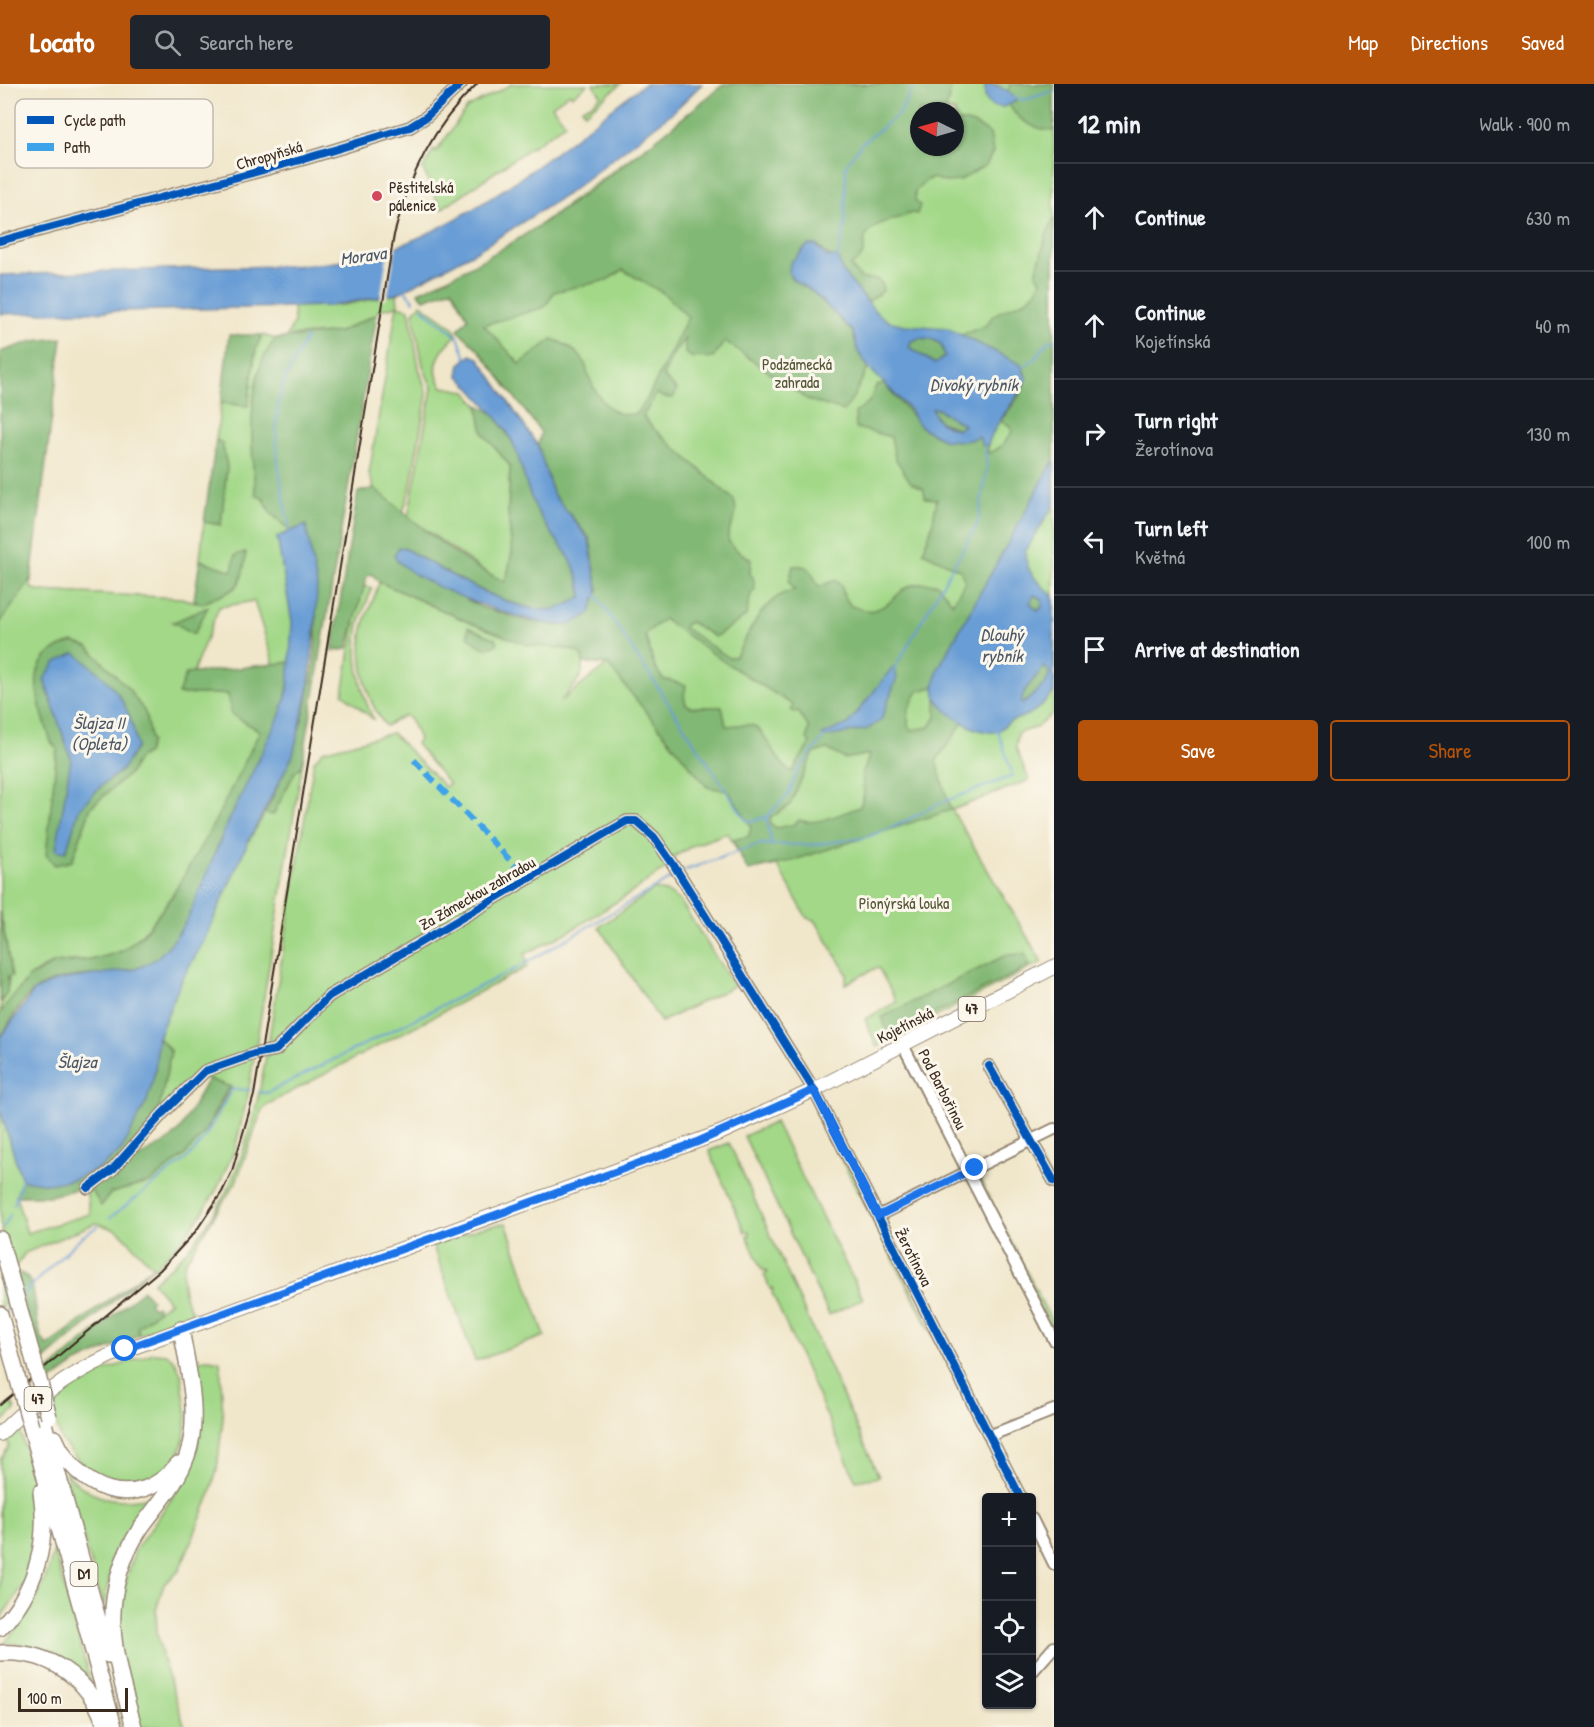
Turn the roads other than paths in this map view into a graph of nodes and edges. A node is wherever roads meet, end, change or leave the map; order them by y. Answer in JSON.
{"nodes":[{"id":1,"x":460,"y":84,"type":"edge"},
{"id":2,"x":0,"y":241,"type":"edge"},
{"id":3,"x":1052,"y":972,"type":"edge"},
{"id":4,"x":903,"y":1045,"type":"junction"},
{"id":5,"x":989,"y":1066,"type":"dead end"},
{"id":6,"x":814,"y":1090,"type":"junction"},
{"id":7,"x":1054,"y":1129,"type":"edge"},
{"id":8,"x":1031,"y":1140,"type":"junction"},
{"id":9,"x":968,"y":1172,"type":"junction"},
{"id":10,"x":1054,"y":1181,"type":"edge"},
{"id":11,"x":88,"y":1188,"type":"dead end"},
{"id":12,"x":878,"y":1216,"type":"junction"},
{"id":13,"x":1,"y":1250,"type":"edge"},
{"id":14,"x":0,"y":1314,"type":"edge"},
{"id":15,"x":182,"y":1329,"type":"junction"},
{"id":16,"x":0,"y":1338,"type":"edge"},
{"id":17,"x":1054,"y":1340,"type":"edge"},
{"id":18,"x":21,"y":1364,"type":"junction"},
{"id":19,"x":1054,"y":1410,"type":"edge"},
{"id":20,"x":37,"y":1424,"type":"junction"},
{"id":21,"x":0,"y":1434,"type":"edge"},
{"id":22,"x":989,"y":1436,"type":"junction"},
{"id":23,"x":191,"y":1437,"type":"junction"},
{"id":24,"x":1019,"y":1493,"type":"edge"},
{"id":25,"x":1036,"y":1527,"type":"edge"},
{"id":26,"x":1054,"y":1564,"type":"edge"},
{"id":27,"x":0,"y":1628,"type":"edge"},
{"id":28,"x":1054,"y":1647,"type":"edge"},
{"id":29,"x":0,"y":1653,"type":"edge"},
{"id":30,"x":1036,"y":1667,"type":"edge"},
{"id":31,"x":106,"y":1727,"type":"edge"},
{"id":32,"x":114,"y":1727,"type":"edge"},
{"id":33,"x":128,"y":1727,"type":"edge"},
{"id":34,"x":134,"y":1727,"type":"edge"}],
"edges":[{"from":1,"to":2,"type":"street","name":"Chropyňská"},
{"from":3,"to":4,"type":"main road","name":"Kojetínská","number":"47"},
{"from":4,"to":6,"type":"main road","name":"Kojetínská","number":"47"},
{"from":4,"to":9,"type":"street","name":"Pod Barbořinou"},
{"from":5,"to":8,"type":"street"},
{"from":6,"to":11,"type":"street","name":"Za Zámeckou zahradou"},
{"from":6,"to":12,"type":"street","name":"Žerotínova"},
{"from":6,"to":15,"type":"main road","name":"Kojetínská","number":"47"},
{"from":7,"to":8,"type":"street"},
{"from":8,"to":9,"type":"street"},
{"from":8,"to":10,"type":"street"},
{"from":9,"to":12,"type":"street"},
{"from":9,"to":17,"type":"street","name":"Pod Barbořinou"},
{"from":12,"to":22,"type":"street","name":"Žerotínova"},
{"from":13,"to":18,"type":"highway","number":"D1"},
{"from":14,"to":18,"type":"highway","number":"D1"},
{"from":15,"to":21,"type":"main road","number":"47"},
{"from":15,"to":23,"type":"highway"},
{"from":16,"to":18,"type":"highway"},
{"from":18,"to":20,"type":"highway","number":"D1"},
{"from":18,"to":20,"type":"highway"},
{"from":19,"to":22,"type":"street"},
{"from":20,"to":23,"type":"highway"},
{"from":20,"to":27,"type":"highway"},
{"from":20,"to":32,"type":"highway","number":"D1"},
{"from":20,"to":33,"type":"highway","number":"D1"},
{"from":22,"to":24,"type":"street","name":"Žerotínova"},
{"from":23,"to":34,"type":"highway"},
{"from":25,"to":26,"type":"street"},
{"from":28,"to":30,"type":"street"},
{"from":29,"to":31,"type":"highway"}]}
